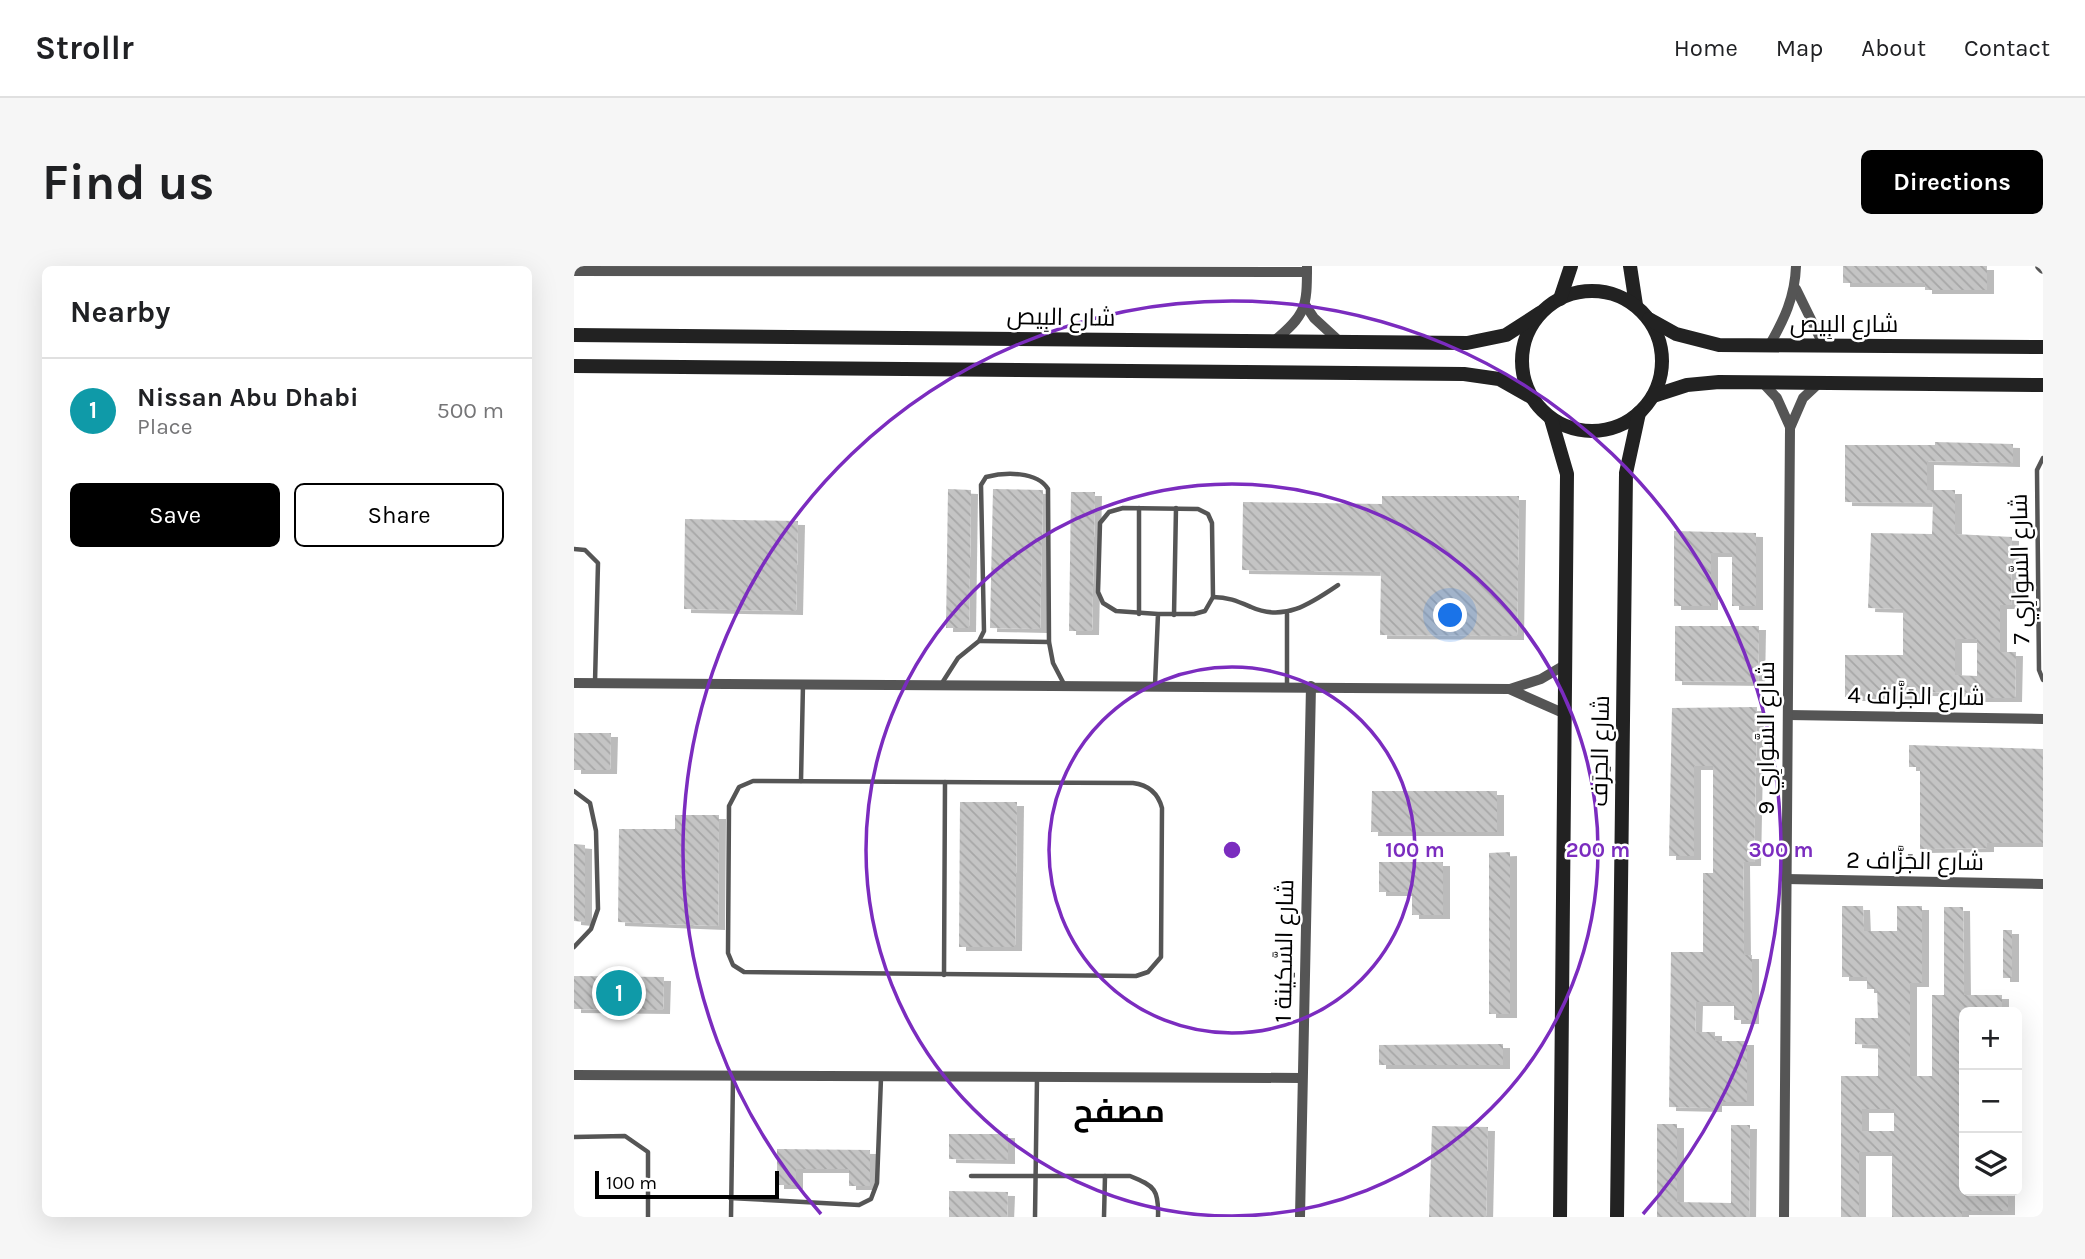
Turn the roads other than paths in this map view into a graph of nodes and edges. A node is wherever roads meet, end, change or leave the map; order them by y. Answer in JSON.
{"nodes":[{"id":1,"x":1571,"y":266,"type":"edge"},
{"id":2,"x":1630,"y":266,"type":"edge"},
{"id":3,"x":1796,"y":266,"type":"edge"},
{"id":4,"x":663,"y":268,"type":"edge"},
{"id":5,"x":813,"y":269,"type":"edge"},
{"id":6,"x":941,"y":269,"type":"edge"},
{"id":7,"x":953,"y":269,"type":"edge"},
{"id":8,"x":1307,"y":269,"type":"edge"},
{"id":9,"x":574,"y":271,"type":"edge"},
{"id":10,"x":1796,"y":288,"type":"junction"},
{"id":11,"x":1560,"y":299,"type":"junction"},
{"id":12,"x":1636,"y":305,"type":"junction"},
{"id":13,"x":1306,"y":306,"type":"junction"},
{"id":14,"x":1540,"y":313,"type":"junction"},
{"id":15,"x":1649,"y":319,"type":"junction"},
{"id":16,"x":574,"y":335,"type":"edge"},
{"id":17,"x":1274,"y":341,"type":"junction"},
{"id":18,"x":1340,"y":342,"type":"junction"},
{"id":19,"x":1769,"y":346,"type":"junction"},
{"id":20,"x":1824,"y":346,"type":"junction"},
{"id":21,"x":2043,"y":347,"type":"edge"},
{"id":22,"x":574,"y":366,"type":"edge"},
{"id":23,"x":1763,"y":383,"type":"junction"},
{"id":24,"x":1819,"y":383,"type":"junction"},
{"id":25,"x":2043,"y":385,"type":"edge"},
{"id":26,"x":1653,"y":396,"type":"junction"},
{"id":27,"x":1531,"y":397,"type":"junction"},
{"id":28,"x":1639,"y":413,"type":"junction"},
{"id":29,"x":1551,"y":419,"type":"junction"},
{"id":30,"x":1790,"y":428,"type":"junction"},
{"id":31,"x":2043,"y":458,"type":"edge"},
{"id":32,"x":1139,"y":508,"type":"junction"},
{"id":33,"x":1176,"y":509,"type":"junction"},
{"id":34,"x":574,"y":549,"type":"edge"},
{"id":35,"x":1338,"y":585,"type":"dead end"},
{"id":36,"x":1213,"y":597,"type":"junction"},
{"id":37,"x":1139,"y":614,"type":"junction"},
{"id":38,"x":1158,"y":614,"type":"junction"},
{"id":39,"x":1287,"y":614,"type":"junction"},
{"id":40,"x":1174,"y":615,"type":"junction"},
{"id":41,"x":979,"y":641,"type":"junction"},
{"id":42,"x":1049,"y":642,"type":"junction"},
{"id":43,"x":1563,"y":666,"type":"junction"},
{"id":44,"x":2043,"y":680,"type":"edge"},
{"id":45,"x":574,"y":683,"type":"edge"},
{"id":46,"x":595,"y":683,"type":"junction"},
{"id":47,"x":803,"y":684,"type":"junction"},
{"id":48,"x":941,"y":684,"type":"junction"},
{"id":49,"x":1064,"y":684,"type":"junction"},
{"id":50,"x":1156,"y":685,"type":"junction"},
{"id":51,"x":1287,"y":685,"type":"junction"},
{"id":52,"x":1311,"y":686,"type":"junction"},
{"id":53,"x":1509,"y":689,"type":"junction"},
{"id":54,"x":1563,"y":713,"type":"junction"},
{"id":55,"x":1788,"y":715,"type":"junction"},
{"id":56,"x":2043,"y":719,"type":"edge"},
{"id":57,"x":801,"y":781,"type":"junction"},
{"id":58,"x":945,"y":782,"type":"junction"},
{"id":59,"x":574,"y":790,"type":"edge"},
{"id":60,"x":1786,"y":879,"type":"junction"},
{"id":61,"x":2043,"y":884,"type":"edge"},
{"id":62,"x":574,"y":947,"type":"edge"},
{"id":63,"x":944,"y":975,"type":"junction"},
{"id":64,"x":574,"y":1075,"type":"edge"},
{"id":65,"x":881,"y":1077,"type":"junction"},
{"id":66,"x":1037,"y":1077,"type":"junction"},
{"id":67,"x":733,"y":1078,"type":"junction"},
{"id":68,"x":1302,"y":1078,"type":"junction"},
{"id":69,"x":574,"y":1137,"type":"edge"},
{"id":70,"x":971,"y":1175,"type":"dead end"},
{"id":71,"x":1036,"y":1176,"type":"junction"},
{"id":72,"x":1105,"y":1176,"type":"junction"},
{"id":73,"x":730,"y":1198,"type":"junction"},
{"id":74,"x":648,"y":1217,"type":"edge"},
{"id":75,"x":731,"y":1217,"type":"edge"},
{"id":76,"x":1035,"y":1217,"type":"edge"},
{"id":77,"x":1104,"y":1217,"type":"edge"},
{"id":78,"x":1158,"y":1217,"type":"edge"},
{"id":79,"x":1300,"y":1217,"type":"edge"},
{"id":80,"x":1560,"y":1217,"type":"edge"},
{"id":81,"x":1617,"y":1217,"type":"edge"},
{"id":82,"x":1784,"y":1217,"type":"edge"}],
"edges":[{"from":1,"to":11,"type":"street"},
{"from":2,"to":12,"type":"street"},
{"from":3,"to":10,"type":"street"},
{"from":4,"to":5,"type":"street"},
{"from":4,"to":9,"type":"street"},
{"from":5,"to":6,"type":"street"},
{"from":6,"to":7,"type":"street"},
{"from":7,"to":8,"type":"street"},
{"from":8,"to":13,"type":"street"},
{"from":10,"to":19,"type":"street"},
{"from":10,"to":20,"type":"street"},
{"from":11,"to":12,"type":"street"},
{"from":11,"to":14,"type":"street"},
{"from":12,"to":15,"type":"street"},
{"from":13,"to":17,"type":"street"},
{"from":13,"to":18,"type":"street"},
{"from":14,"to":18,"type":"street","name":"شارع البِيص"},
{"from":14,"to":27,"type":"street"},
{"from":15,"to":19,"type":"street","name":"شارع البِيص"},
{"from":15,"to":26,"type":"street"},
{"from":16,"to":17,"type":"street","name":"شارع البِيص"},
{"from":17,"to":18,"type":"street","name":"شارع البِيص"},
{"from":19,"to":20,"type":"street","name":"شارع البِيص"},
{"from":20,"to":21,"type":"street","name":"شارع البِيص"},
{"from":22,"to":27,"type":"street"},
{"from":23,"to":24,"type":"street"},
{"from":23,"to":26,"type":"street"},
{"from":23,"to":30,"type":"street","name":"شارع السَّوارِي 9"},
{"from":24,"to":25,"type":"street"},
{"from":24,"to":30,"type":"street","name":"شارع السَّوارِي 9"},
{"from":26,"to":28,"type":"street"},
{"from":27,"to":29,"type":"street"},
{"from":28,"to":29,"type":"street"},
{"from":28,"to":81,"type":"street","name":"شارع الحِرَف"},
{"from":29,"to":43,"type":"street","name":"شارع الحِرَف"},
{"from":30,"to":55,"type":"street","name":"شارع السَّوارِي 9"},
{"from":31,"to":44,"type":"lane","name":"شارع السَّوارِي 7"},
{"from":32,"to":33,"type":"lane"},
{"from":32,"to":37,"type":"lane"},
{"from":32,"to":37,"type":"lane"},
{"from":33,"to":36,"type":"lane"},
{"from":33,"to":40,"type":"lane"},
{"from":34,"to":46,"type":"lane"},
{"from":35,"to":39,"type":"lane"},
{"from":36,"to":39,"type":"lane"},
{"from":36,"to":40,"type":"lane"},
{"from":37,"to":38,"type":"lane"},
{"from":38,"to":40,"type":"lane"},
{"from":38,"to":50,"type":"lane"},
{"from":39,"to":51,"type":"lane"},
{"from":41,"to":42,"type":"lane"},
{"from":41,"to":42,"type":"lane"},
{"from":41,"to":48,"type":"lane"},
{"from":42,"to":49,"type":"lane"},
{"from":43,"to":53,"type":"street"},
{"from":43,"to":54,"type":"street","name":"شارع الحِرَف"},
{"from":45,"to":46,"type":"street"},
{"from":46,"to":47,"type":"street"},
{"from":47,"to":48,"type":"street"},
{"from":47,"to":57,"type":"lane"},
{"from":48,"to":49,"type":"street"},
{"from":49,"to":50,"type":"street"},
{"from":50,"to":51,"type":"street"},
{"from":51,"to":52,"type":"street"},
{"from":52,"to":53,"type":"street"},
{"from":52,"to":68,"type":"street","name":"شارع السَّكِينة 1"},
{"from":53,"to":54,"type":"street"},
{"from":54,"to":80,"type":"street","name":"شارع الحِرَف"},
{"from":55,"to":56,"type":"street","name":"شارع الجَزَّاف 4"},
{"from":55,"to":60,"type":"street","name":"شارع السَّوارِي 9"},
{"from":57,"to":58,"type":"lane"},
{"from":57,"to":63,"type":"lane"},
{"from":58,"to":63,"type":"lane"},
{"from":58,"to":63,"type":"lane"},
{"from":59,"to":62,"type":"lane"},
{"from":60,"to":61,"type":"street","name":"شارع الجَزَّاف 2"},
{"from":60,"to":82,"type":"street","name":"شارع السَّوارِي 9"},
{"from":64,"to":67,"type":"street"},
{"from":65,"to":66,"type":"street"},
{"from":65,"to":67,"type":"street"},
{"from":65,"to":73,"type":"lane"},
{"from":66,"to":68,"type":"street"},
{"from":66,"to":71,"type":"lane"},
{"from":67,"to":73,"type":"lane"},
{"from":68,"to":79,"type":"street","name":"شارع السَّكِينة 1"},
{"from":69,"to":74,"type":"lane"},
{"from":70,"to":71,"type":"lane"},
{"from":71,"to":72,"type":"lane"},
{"from":71,"to":76,"type":"lane"},
{"from":72,"to":77,"type":"lane"},
{"from":72,"to":78,"type":"lane"},
{"from":73,"to":75,"type":"lane"}]}
